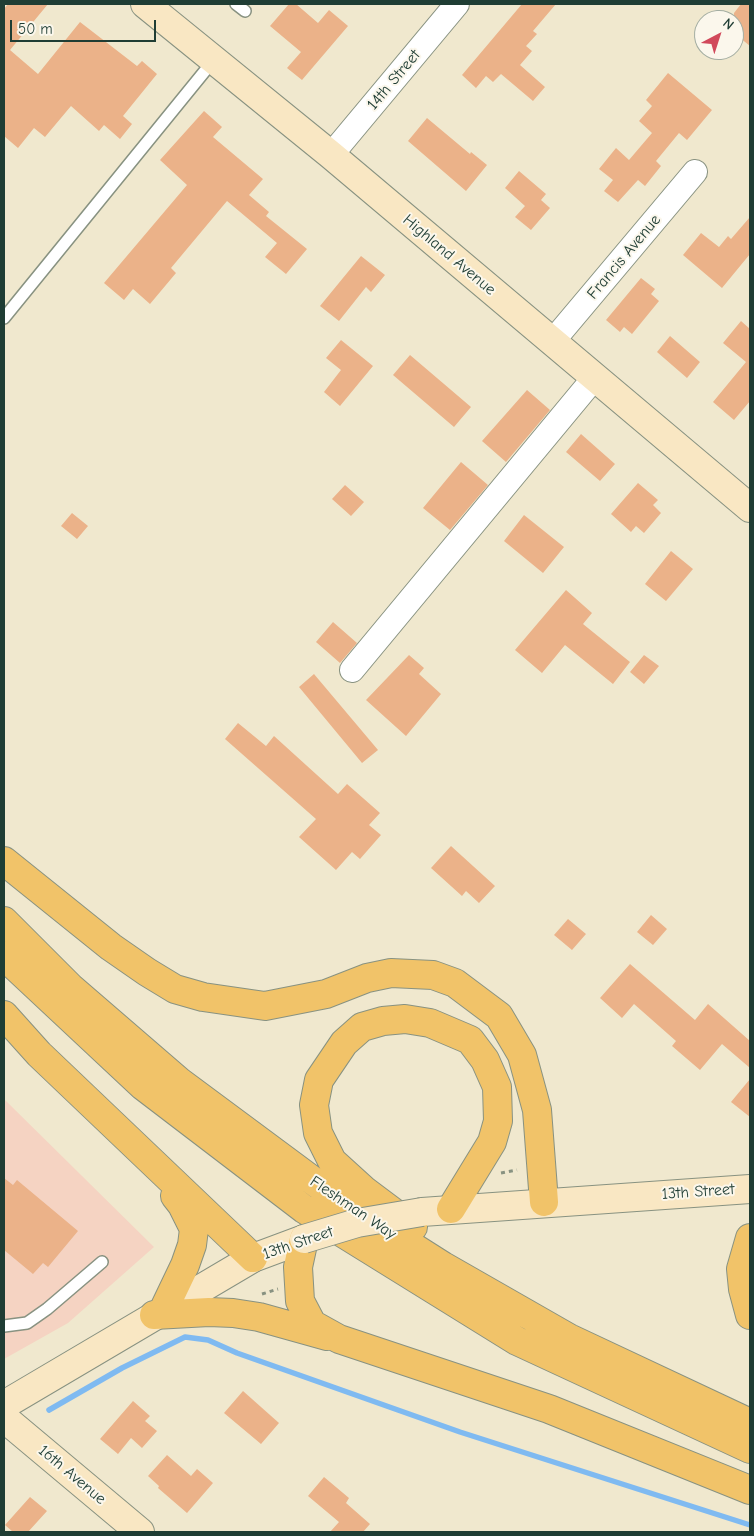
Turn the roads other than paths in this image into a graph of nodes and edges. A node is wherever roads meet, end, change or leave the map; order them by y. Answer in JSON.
{"nodes":[{"id":1,"x":457,"y":4,"type":"edge"},
{"id":2,"x":153,"y":6,"type":"edge"},
{"id":3,"x":213,"y":61,"type":"junction"},
{"id":4,"x":331,"y":156,"type":"junction"},
{"id":5,"x":695,"y":172,"type":"dead end"},
{"id":6,"x":4,"y":318,"type":"edge"},
{"id":7,"x":552,"y":342,"type":"junction"},
{"id":8,"x":595,"y":377,"type":"junction"},
{"id":9,"x":750,"y":508,"type":"edge"},
{"id":10,"x":352,"y":670,"type":"dead end"},
{"id":11,"x":4,"y":861,"type":"edge"},
{"id":12,"x":4,"y":921,"type":"edge"},
{"id":13,"x":4,"y":956,"type":"edge"},
{"id":14,"x":4,"y":1015,"type":"edge"},
{"id":15,"x":126,"y":1137,"type":"junction"},
{"id":16,"x":750,"y":1189,"type":"edge"},
{"id":17,"x":544,"y":1202,"type":"junction"},
{"id":18,"x":451,"y":1208,"type":"junction"},
{"id":19,"x":750,"y":1238,"type":"edge"},
{"id":20,"x":304,"y":1239,"type":"junction"},
{"id":21,"x":253,"y":1258,"type":"junction"},
{"id":22,"x":102,"y":1262,"type":"dead end"},
{"id":23,"x":159,"y":1313,"type":"junction"},
{"id":24,"x":750,"y":1316,"type":"edge"},
{"id":25,"x":4,"y":1326,"type":"edge"},
{"id":26,"x":569,"y":1338,"type":"junction"},
{"id":27,"x":339,"y":1339,"type":"junction"},
{"id":28,"x":4,"y":1405,"type":"edge"},
{"id":29,"x":4,"y":1418,"type":"edge"},
{"id":30,"x":750,"y":1423,"type":"edge"},
{"id":31,"x":750,"y":1449,"type":"edge"},
{"id":32,"x":750,"y":1490,"type":"edge"},
{"id":33,"x":140,"y":1532,"type":"edge"}],
"edges":[{"from":1,"to":4,"type":"street","name":"14th Street"},
{"from":2,"to":3,"type":"main road","name":"Highland Avenue"},
{"from":3,"to":4,"type":"main road","name":"Highland Avenue"},
{"from":3,"to":6,"type":"lane"},
{"from":4,"to":7,"type":"main road","name":"Highland Avenue"},
{"from":5,"to":7,"type":"street","name":"Francis Avenue"},
{"from":7,"to":8,"type":"main road","name":"Highland Avenue"},
{"from":8,"to":9,"type":"main road","name":"Highland Avenue"},
{"from":8,"to":10,"type":"street"},
{"from":11,"to":17,"type":"main road"},
{"from":12,"to":26,"type":"main road","name":"Fleshman Way"},
{"from":13,"to":31,"type":"main road","name":"Fleshman Way"},
{"from":14,"to":15,"type":"main road"},
{"from":15,"to":21,"type":"main road"},
{"from":15,"to":23,"type":"main road"},
{"from":16,"to":17,"type":"main road","name":"13th Street"},
{"from":17,"to":18,"type":"main road","name":"13th Street"},
{"from":18,"to":20,"type":"main road","name":"13th Street","bridge":true},
{"from":18,"to":26,"type":"main road"},
{"from":19,"to":24,"type":"main road"},
{"from":20,"to":21,"type":"main road","name":"13th Street"},
{"from":20,"to":27,"type":"main road"},
{"from":21,"to":23,"type":"main road","name":"13th Street"},
{"from":22,"to":25,"type":"lane"},
{"from":23,"to":27,"type":"main road"},
{"from":23,"to":28,"type":"main road","name":"13th Street"},
{"from":26,"to":30,"type":"main road","name":"Fleshman Way"},
{"from":27,"to":32,"type":"main road"},
{"from":29,"to":33,"type":"main road","name":"16th Avenue"}]}
